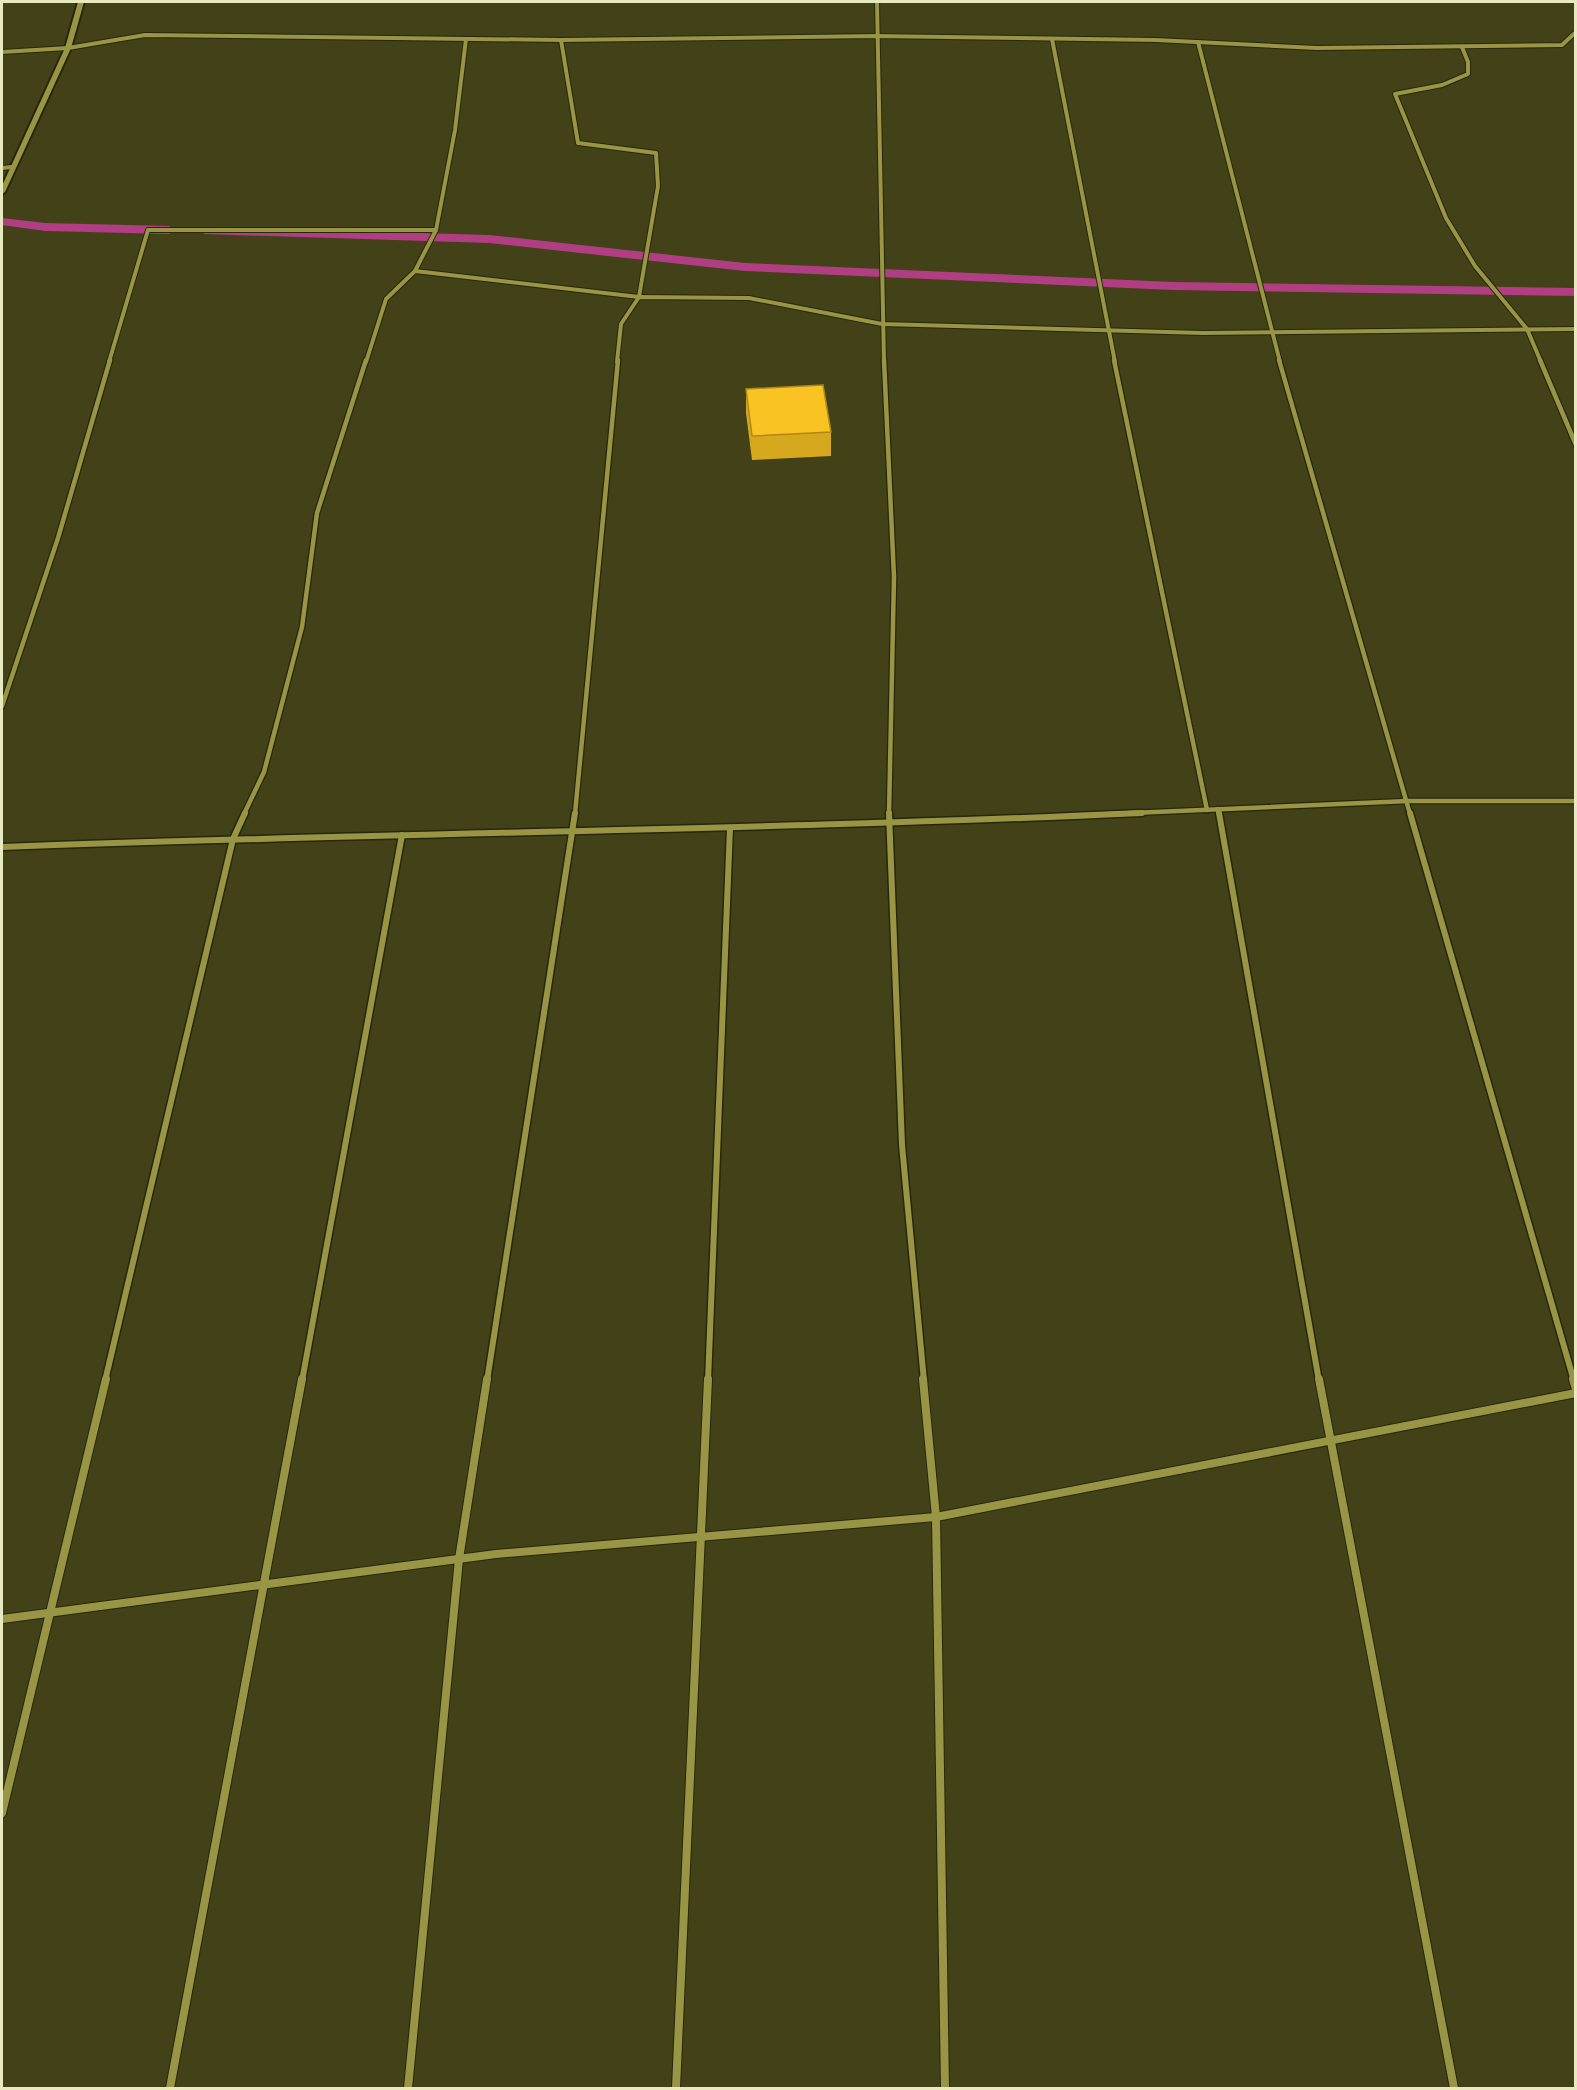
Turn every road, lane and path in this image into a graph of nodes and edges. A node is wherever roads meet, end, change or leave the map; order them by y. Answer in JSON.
{"nodes":[{"id":1,"x":81,"y":2,"type":"edge"},
{"id":2,"x":877,"y":2,"type":"edge"},
{"id":3,"x":1575,"y":32,"type":"edge"},
{"id":4,"x":876,"y":36,"type":"junction"},
{"id":5,"x":466,"y":39,"type":"junction"},
{"id":6,"x":1052,"y":39,"type":"junction"},
{"id":7,"x":561,"y":40,"type":"junction"},
{"id":8,"x":1198,"y":42,"type":"junction"},
{"id":9,"x":1462,"y":46,"type":"junction"},
{"id":10,"x":68,"y":48,"type":"junction"},
{"id":11,"x":2,"y":52,"type":"edge"},
{"id":12,"x":12,"y":167,"type":"junction"},
{"id":13,"x":2,"y":168,"type":"edge"},
{"id":14,"x":2,"y":192,"type":"edge"},
{"id":15,"x":436,"y":230,"type":"junction"},
{"id":16,"x":415,"y":271,"type":"junction"},
{"id":17,"x":639,"y":297,"type":"junction"},
{"id":18,"x":882,"y":324,"type":"junction"},
{"id":19,"x":1527,"y":329,"type":"junction"},
{"id":20,"x":1575,"y":329,"type":"edge"},
{"id":21,"x":1108,"y":330,"type":"junction"},
{"id":22,"x":1271,"y":332,"type":"junction"},
{"id":23,"x":1575,"y":445,"type":"edge"},
{"id":24,"x":2,"y":706,"type":"edge"},
{"id":25,"x":1408,"y":801,"type":"junction"},
{"id":26,"x":1575,"y":801,"type":"edge"},
{"id":27,"x":1218,"y":809,"type":"junction"},
{"id":28,"x":1207,"y":810,"type":"junction"},
{"id":29,"x":889,"y":824,"type":"junction"},
{"id":30,"x":730,"y":828,"type":"junction"},
{"id":31,"x":573,"y":832,"type":"junction"},
{"id":32,"x":402,"y":836,"type":"junction"},
{"id":33,"x":233,"y":839,"type":"junction"},
{"id":34,"x":2,"y":847,"type":"edge"},
{"id":35,"x":1575,"y":1391,"type":"edge"},
{"id":36,"x":1330,"y":1442,"type":"junction"},
{"id":37,"x":936,"y":1517,"type":"junction"},
{"id":38,"x":702,"y":1536,"type":"junction"},
{"id":39,"x":459,"y":1559,"type":"junction"},
{"id":40,"x":265,"y":1584,"type":"junction"},
{"id":41,"x":50,"y":1613,"type":"junction"},
{"id":42,"x":2,"y":1619,"type":"edge"},
{"id":43,"x":2,"y":1813,"type":"edge"},
{"id":44,"x":170,"y":2088,"type":"edge"},
{"id":45,"x":408,"y":2088,"type":"edge"},
{"id":46,"x":676,"y":2088,"type":"edge"},
{"id":47,"x":945,"y":2088,"type":"edge"},
{"id":48,"x":1454,"y":2088,"type":"edge"}],
"edges":[{"from":1,"to":10,"type":"street"},
{"from":2,"to":4,"type":"street"},
{"from":3,"to":9,"type":"street"},
{"from":4,"to":6,"type":"street"},
{"from":4,"to":7,"type":"street"},
{"from":4,"to":18,"type":"street"},
{"from":5,"to":7,"type":"street"},
{"from":5,"to":10,"type":"street"},
{"from":5,"to":15,"type":"street"},
{"from":6,"to":8,"type":"street"},
{"from":6,"to":21,"type":"street"},
{"from":7,"to":17,"type":"street"},
{"from":8,"to":9,"type":"street"},
{"from":8,"to":22,"type":"street"},
{"from":9,"to":19,"type":"street"},
{"from":10,"to":11,"type":"street"},
{"from":10,"to":12,"type":"street"},
{"from":12,"to":13,"type":"street"},
{"from":12,"to":14,"type":"street"},
{"from":15,"to":16,"type":"street"},
{"from":15,"to":24,"type":"street"},
{"from":16,"to":17,"type":"street"},
{"from":16,"to":33,"type":"street"},
{"from":17,"to":18,"type":"street"},
{"from":17,"to":31,"type":"street"},
{"from":18,"to":21,"type":"street"},
{"from":18,"to":29,"type":"street"},
{"from":19,"to":20,"type":"street"},
{"from":19,"to":22,"type":"street"},
{"from":19,"to":23,"type":"street"},
{"from":21,"to":22,"type":"street"},
{"from":21,"to":28,"type":"street"},
{"from":22,"to":25,"type":"street"},
{"from":25,"to":26,"type":"street"},
{"from":25,"to":27,"type":"street"},
{"from":25,"to":35,"type":"street"},
{"from":27,"to":28,"type":"street"},
{"from":27,"to":36,"type":"street"},
{"from":28,"to":29,"type":"street"},
{"from":29,"to":30,"type":"street"},
{"from":29,"to":37,"type":"street"},
{"from":30,"to":31,"type":"street"},
{"from":30,"to":38,"type":"street"},
{"from":31,"to":32,"type":"street"},
{"from":31,"to":39,"type":"street"},
{"from":32,"to":33,"type":"street"},
{"from":32,"to":40,"type":"street"},
{"from":33,"to":34,"type":"street"},
{"from":33,"to":41,"type":"street"},
{"from":35,"to":36,"type":"street"},
{"from":36,"to":37,"type":"street"},
{"from":36,"to":48,"type":"street"},
{"from":37,"to":38,"type":"street"},
{"from":37,"to":47,"type":"street"},
{"from":38,"to":39,"type":"street"},
{"from":38,"to":46,"type":"street"},
{"from":39,"to":40,"type":"street"},
{"from":39,"to":45,"type":"street"},
{"from":40,"to":41,"type":"street"},
{"from":40,"to":44,"type":"street"},
{"from":41,"to":42,"type":"street"},
{"from":41,"to":43,"type":"street"}]}
